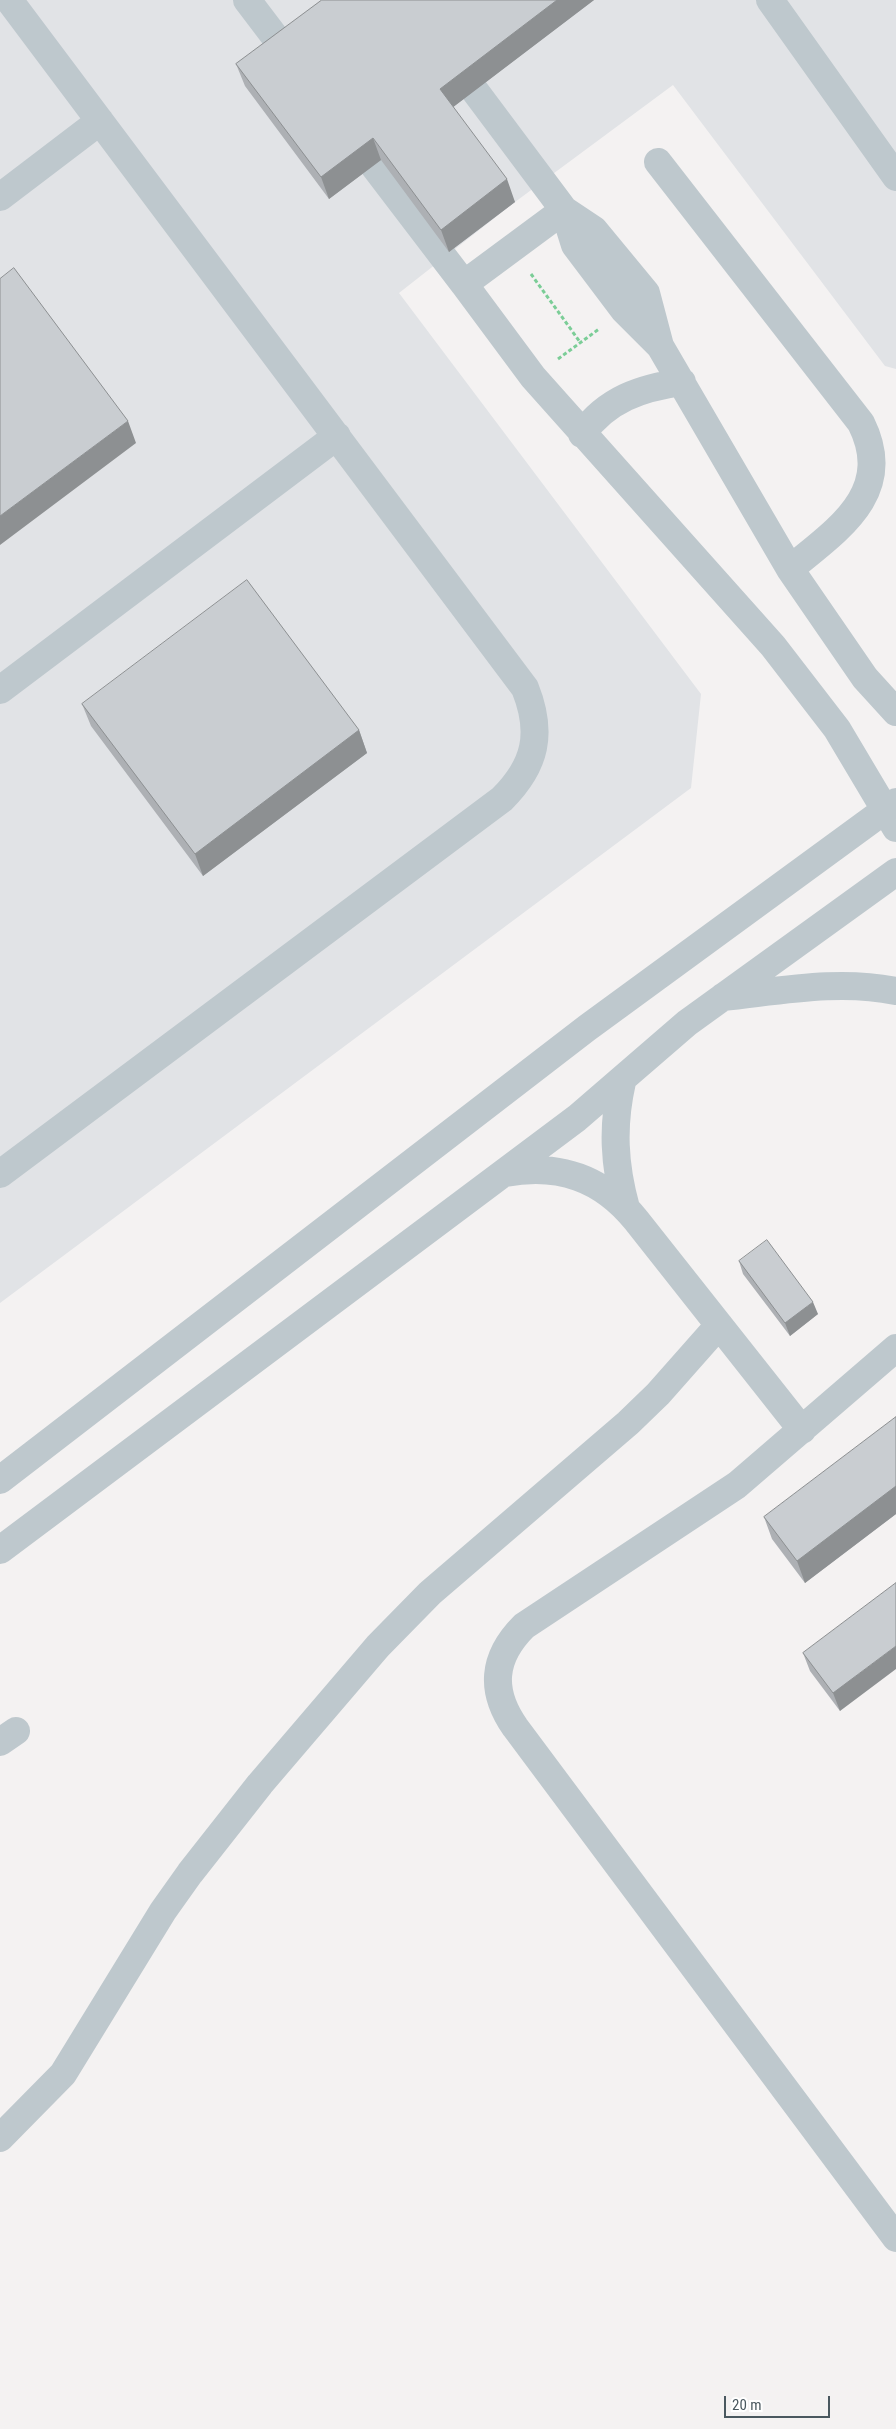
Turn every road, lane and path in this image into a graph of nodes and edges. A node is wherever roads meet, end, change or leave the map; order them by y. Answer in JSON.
{"nodes":[{"id":1,"x":9,"y":0,"type":"edge"},
{"id":2,"x":247,"y":0,"type":"edge"},
{"id":3,"x":770,"y":0,"type":"edge"},
{"id":4,"x":288,"y":54,"type":"edge"},
{"id":5,"x":475,"y":91,"type":"edge"},
{"id":6,"x":100,"y":121,"type":"junction"},
{"id":7,"x":658,"y":162,"type":"dead end"},
{"id":8,"x":374,"y":166,"type":"edge"},
{"id":9,"x":896,"y":177,"type":"edge"},
{"id":10,"x":0,"y":197,"type":"edge"},
{"id":11,"x":564,"y":210,"type":"junction"},
{"id":12,"x":512,"y":248,"type":"junction"},
{"id":13,"x":464,"y":284,"type":"junction"},
{"id":14,"x":624,"y":310,"type":"junction"},
{"id":15,"x":580,"y":342,"type":"junction"},
{"id":16,"x":660,"y":346,"type":"junction"},
{"id":17,"x":533,"y":377,"type":"junction"},
{"id":18,"x":682,"y":382,"type":"junction"},
{"id":19,"x":582,"y":434,"type":"junction"},
{"id":20,"x":337,"y":436,"type":"junction"},
{"id":21,"x":790,"y":569,"type":"junction"},
{"id":22,"x":0,"y":690,"type":"edge"},
{"id":23,"x":896,"y":712,"type":"edge"},
{"id":24,"x":893,"y":812,"type":"edge"},
{"id":25,"x":896,"y":872,"type":"edge"},
{"id":26,"x":896,"y":991,"type":"edge"},
{"id":27,"x":721,"y":998,"type":"junction"},
{"id":28,"x":622,"y":1082,"type":"junction"},
{"id":29,"x":504,"y":1173,"type":"junction"},
{"id":30,"x":0,"y":1174,"type":"edge"},
{"id":31,"x":626,"y":1208,"type":"junction"},
{"id":32,"x":719,"y":1325,"type":"junction"},
{"id":33,"x":896,"y":1348,"type":"edge"},
{"id":34,"x":802,"y":1430,"type":"junction"},
{"id":35,"x":0,"y":1480,"type":"edge"},
{"id":36,"x":0,"y":1550,"type":"edge"},
{"id":37,"x":0,"y":2138,"type":"edge"},
{"id":38,"x":896,"y":2238,"type":"edge"}],
"edges":[{"from":1,"to":6,"type":"street"},
{"from":2,"to":4,"type":"street"},
{"from":3,"to":9,"type":"street"},
{"from":5,"to":11,"type":"street"},
{"from":6,"to":10,"type":"street"},
{"from":6,"to":20,"type":"street"},
{"from":7,"to":21,"type":"street"},
{"from":8,"to":13,"type":"street"},
{"from":11,"to":12,"type":"street"},
{"from":11,"to":14,"type":"street"},
{"from":11,"to":16,"type":"street"},
{"from":12,"to":13,"type":"street"},
{"from":12,"to":15,"type":"path"},
{"from":13,"to":17,"type":"street"},
{"from":14,"to":15,"type":"path"},
{"from":14,"to":16,"type":"street"},
{"from":15,"to":17,"type":"path"},
{"from":16,"to":18,"type":"street"},
{"from":17,"to":19,"type":"street"},
{"from":18,"to":19,"type":"street"},
{"from":18,"to":21,"type":"street"},
{"from":19,"to":24,"type":"street"},
{"from":20,"to":22,"type":"street"},
{"from":20,"to":30,"type":"street"},
{"from":21,"to":23,"type":"street"},
{"from":24,"to":35,"type":"street"},
{"from":25,"to":27,"type":"street"},
{"from":26,"to":27,"type":"street"},
{"from":27,"to":28,"type":"street"},
{"from":28,"to":29,"type":"street"},
{"from":28,"to":31,"type":"street"},
{"from":29,"to":31,"type":"street"},
{"from":29,"to":36,"type":"street"},
{"from":31,"to":32,"type":"street"},
{"from":32,"to":34,"type":"street"},
{"from":32,"to":37,"type":"street"},
{"from":33,"to":34,"type":"street"},
{"from":34,"to":38,"type":"street"}]}
